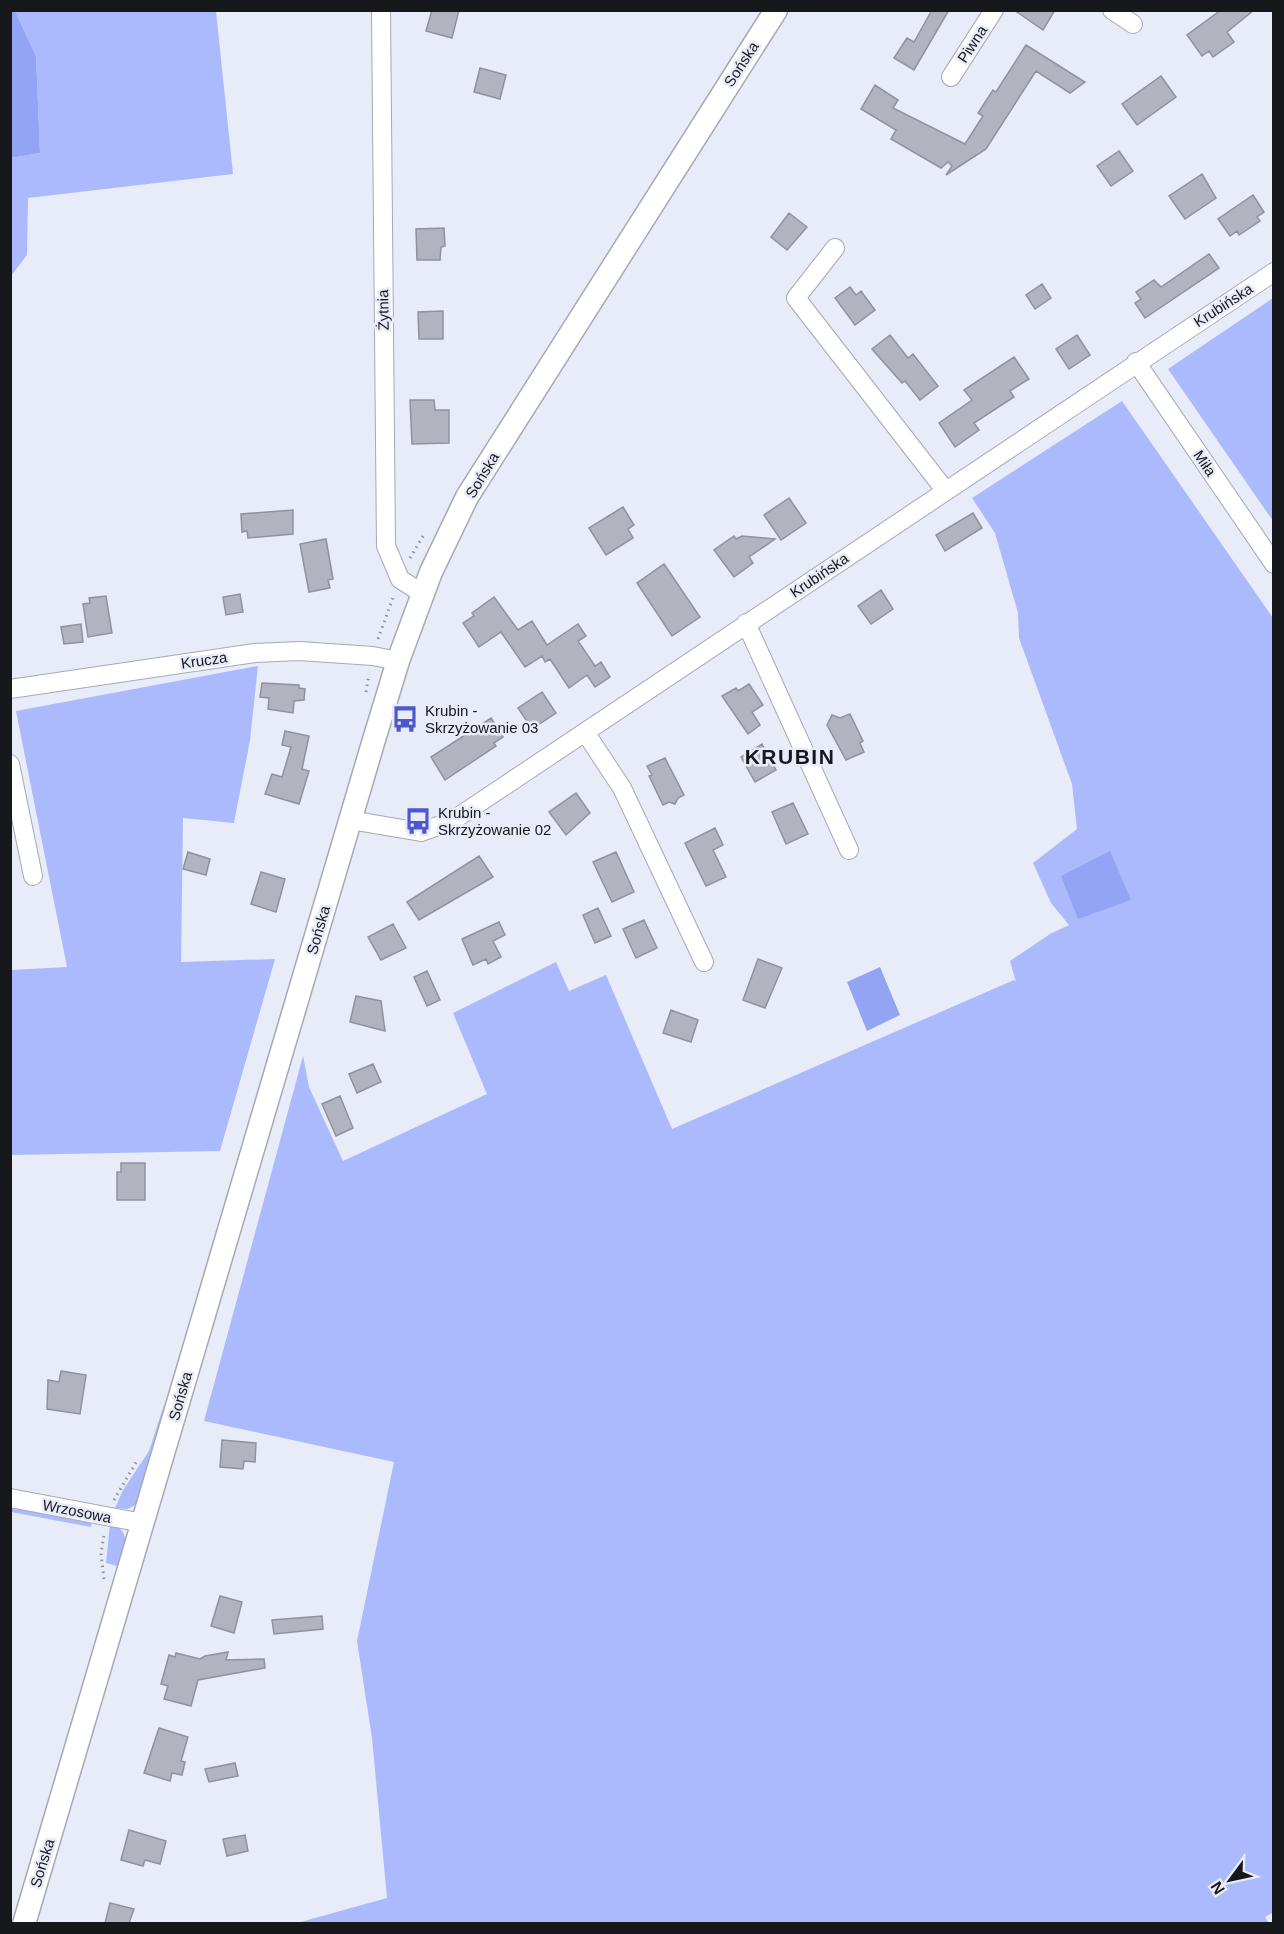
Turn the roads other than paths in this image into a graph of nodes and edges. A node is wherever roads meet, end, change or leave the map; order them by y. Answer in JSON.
{"nodes":[{"id":1,"x":381,"y":10,"type":"edge"},
{"id":2,"x":776,"y":10,"type":"edge"},
{"id":3,"x":994,"y":10,"type":"edge"},
{"id":4,"x":1113,"y":10,"type":"edge"},
{"id":5,"x":1133,"y":24,"type":"dead end"},
{"id":6,"x":951,"y":77,"type":"dead end"},
{"id":7,"x":835,"y":248,"type":"dead end"},
{"id":8,"x":1274,"y":272,"type":"edge"},
{"id":9,"x":1136,"y":362,"type":"junction"},
{"id":10,"x":945,"y":490,"type":"junction"},
{"id":11,"x":1274,"y":564,"type":"edge"},
{"id":12,"x":423,"y":594,"type":"junction"},
{"id":13,"x":746,"y":623,"type":"junction"},
{"id":14,"x":398,"y":661,"type":"junction"},
{"id":15,"x":10,"y":689,"type":"edge"},
{"id":16,"x":585,"y":732,"type":"junction"},
{"id":17,"x":10,"y":764,"type":"edge"},
{"id":18,"x":350,"y":820,"type":"junction"},
{"id":19,"x":849,"y":850,"type":"dead end"},
{"id":20,"x":33,"y":876,"type":"dead end"},
{"id":21,"x":704,"y":962,"type":"dead end"},
{"id":22,"x":10,"y":1498,"type":"edge"},
{"id":23,"x":143,"y":1523,"type":"junction"},
{"id":24,"x":24,"y":1923,"type":"edge"}],
"edges":[{"from":1,"to":12,"type":"street","name":"Żytnia"},
{"from":2,"to":12,"type":"street","name":"Sońska"},
{"from":3,"to":6,"type":"street","name":"Piwna"},
{"from":4,"to":5,"type":"street"},
{"from":7,"to":10,"type":"street"},
{"from":8,"to":9,"type":"street","name":"Krubińska"},
{"from":9,"to":10,"type":"street","name":"Krubińska"},
{"from":9,"to":11,"type":"street","name":"Miła"},
{"from":10,"to":13,"type":"street","name":"Krubińska"},
{"from":12,"to":14,"type":"street","name":"Sońska"},
{"from":13,"to":16,"type":"street","name":"Krubińska"},
{"from":13,"to":19,"type":"street"},
{"from":14,"to":15,"type":"street","name":"Krucza"},
{"from":14,"to":18,"type":"street","name":"Sońska"},
{"from":16,"to":18,"type":"street","name":"Krubińska"},
{"from":16,"to":21,"type":"street"},
{"from":17,"to":20,"type":"street"},
{"from":18,"to":23,"type":"street","name":"Sońska"},
{"from":22,"to":23,"type":"street","name":"Wrzosowa"},
{"from":23,"to":24,"type":"street","name":"Sońska"}]}
